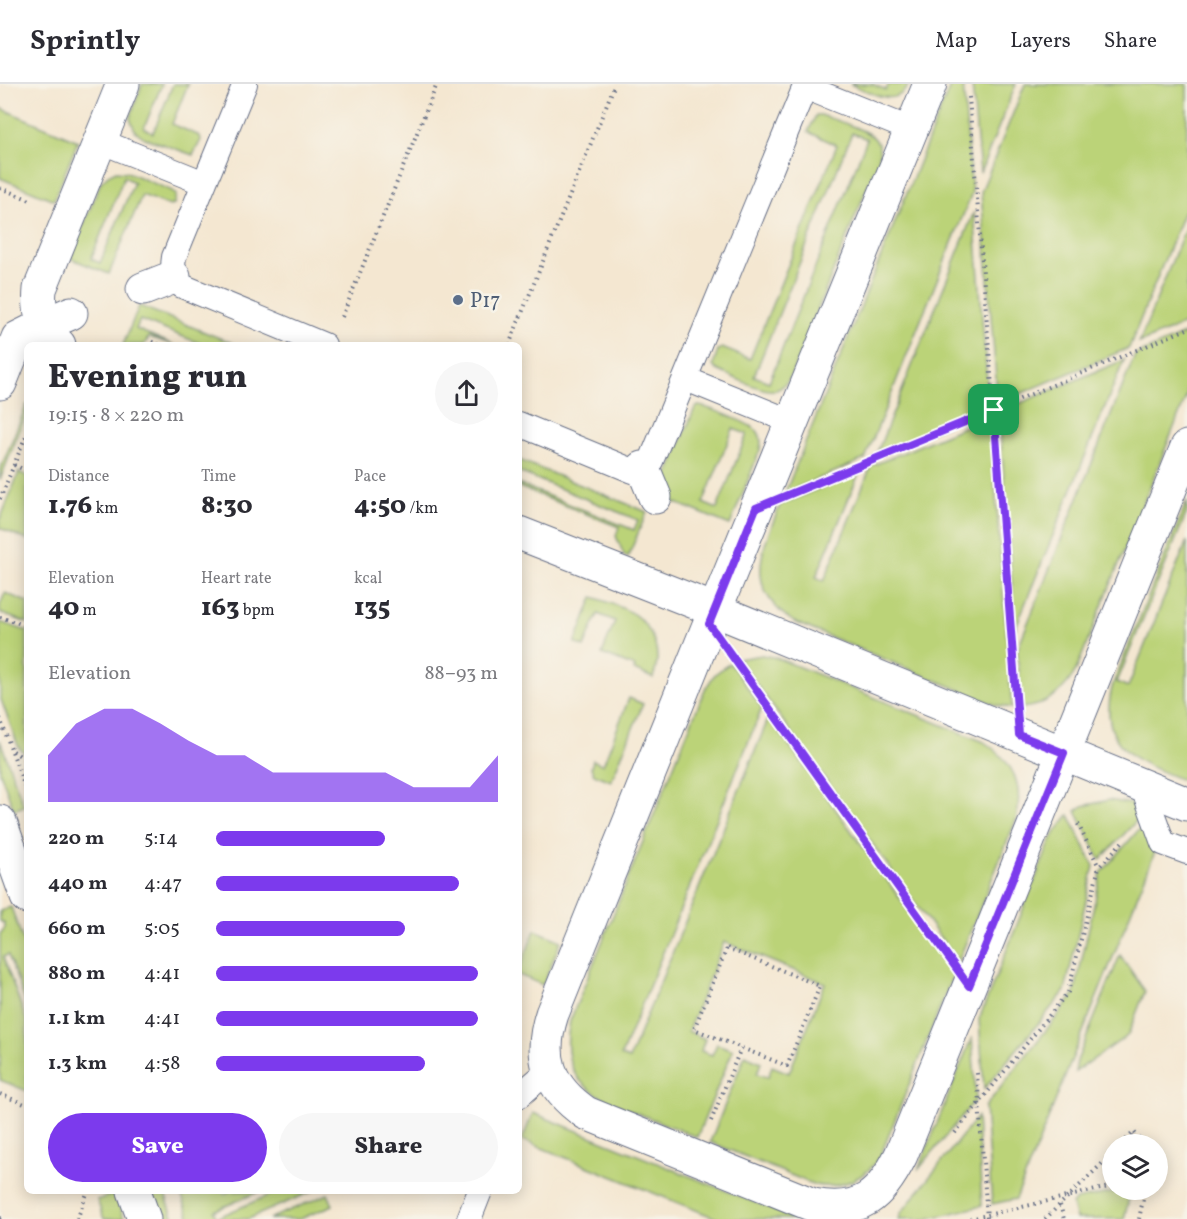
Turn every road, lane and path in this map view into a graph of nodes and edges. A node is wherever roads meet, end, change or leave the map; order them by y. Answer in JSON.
{"nodes":[{"id":1,"x":123,"y":84,"type":"edge"},
{"id":2,"x":245,"y":84,"type":"edge"},
{"id":3,"x":437,"y":84,"type":"edge"},
{"id":4,"x":615,"y":84,"type":"edge"},
{"id":5,"x":930,"y":84,"type":"edge"},
{"id":6,"x":805,"y":85,"type":"edge"},
{"id":7,"x":969,"y":96,"type":"dead end"},
{"id":8,"x":912,"y":130,"type":"junction"},
{"id":9,"x":100,"y":141,"type":"junction"},
{"id":10,"x":204,"y":183,"type":"junction"},
{"id":11,"x":174,"y":277,"type":"junction"},
{"id":12,"x":143,"y":289,"type":"dead end"},
{"id":13,"x":339,"y":324,"type":"dead end"},
{"id":14,"x":58,"y":328,"type":"edge"},
{"id":15,"x":1187,"y":328,"type":"edge"},
{"id":16,"x":317,"y":342,"type":"edge"},
{"id":17,"x":510,"y":342,"type":"edge"},
{"id":18,"x":686,"y":379,"type":"junction"},
{"id":19,"x":0,"y":383,"type":"edge"},
{"id":20,"x":994,"y":410,"type":"junction"},
{"id":21,"x":792,"y":422,"type":"junction"},
{"id":22,"x":522,"y":425,"type":"edge"},
{"id":23,"x":24,"y":440,"type":"edge"},
{"id":24,"x":1187,"y":447,"type":"edge"},
{"id":25,"x":14,"y":465,"type":"junction"},
{"id":26,"x":24,"y":470,"type":"edge"},
{"id":27,"x":0,"y":499,"type":"edge"},
{"id":28,"x":756,"y":508,"type":"junction"},
{"id":29,"x":522,"y":534,"type":"edge"},
{"id":30,"x":0,"y":617,"type":"edge"},
{"id":31,"x":712,"y":617,"type":"junction"},
{"id":32,"x":24,"y":625,"type":"edge"},
{"id":33,"x":0,"y":718,"type":"edge"},
{"id":34,"x":1019,"y":735,"type":"junction"},
{"id":35,"x":12,"y":751,"type":"junction"},
{"id":36,"x":1064,"y":753,"type":"junction"},
{"id":37,"x":24,"y":759,"type":"edge"},
{"id":38,"x":24,"y":785,"type":"edge"},
{"id":39,"x":1147,"y":798,"type":"junction"},
{"id":40,"x":1187,"y":804,"type":"edge"},
{"id":41,"x":0,"y":822,"type":"edge"},
{"id":42,"x":1187,"y":852,"type":"edge"},
{"id":43,"x":24,"y":889,"type":"edge"},
{"id":44,"x":969,"y":986,"type":"junction"},
{"id":45,"x":741,"y":1048,"type":"junction"},
{"id":46,"x":977,"y":1070,"type":"dead end"},
{"id":47,"x":549,"y":1071,"type":"junction"},
{"id":48,"x":0,"y":1094,"type":"edge"},
{"id":49,"x":522,"y":1094,"type":"edge"},
{"id":50,"x":979,"y":1102,"type":"junction"},
{"id":51,"x":24,"y":1104,"type":"edge"},
{"id":52,"x":952,"y":1137,"type":"dead end"},
{"id":53,"x":696,"y":1158,"type":"junction"},
{"id":54,"x":1102,"y":1164,"type":"edge"},
{"id":55,"x":1102,"y":1188,"type":"edge"},
{"id":56,"x":87,"y":1194,"type":"edge"},
{"id":57,"x":135,"y":1194,"type":"edge"},
{"id":58,"x":479,"y":1194,"type":"edge"},
{"id":59,"x":1069,"y":1196,"type":"junction"},
{"id":60,"x":1143,"y":1200,"type":"edge"},
{"id":61,"x":1060,"y":1205,"type":"junction"},
{"id":62,"x":863,"y":1211,"type":"edge"},
{"id":63,"x":987,"y":1217,"type":"edge"},
{"id":64,"x":77,"y":1219,"type":"edge"},
{"id":65,"x":144,"y":1219,"type":"edge"},
{"id":66,"x":469,"y":1219,"type":"edge"},
{"id":67,"x":970,"y":1219,"type":"edge"},
{"id":68,"x":1045,"y":1219,"type":"edge"},
{"id":69,"x":1064,"y":1219,"type":"edge"},
{"id":70,"x":1139,"y":1219,"type":"edge"}],
"edges":[{"from":1,"to":9,"type":"street"},
{"from":2,"to":10,"type":"lane"},
{"from":3,"to":13,"type":"path"},
{"from":4,"to":17,"type":"path"},
{"from":5,"to":8,"type":"street"},
{"from":6,"to":8,"type":"lane"},
{"from":6,"to":18,"type":"lane"},
{"from":7,"to":20,"type":"path"},
{"from":8,"to":21,"type":"street"},
{"from":9,"to":10,"type":"lane"},
{"from":9,"to":14,"type":"street"},
{"from":10,"to":11,"type":"lane"},
{"from":11,"to":12,"type":"street"},
{"from":11,"to":16,"type":"lane"},
{"from":14,"to":19,"type":"street"},
{"from":15,"to":20,"type":"path"},
{"from":18,"to":21,"type":"lane"},
{"from":18,"to":22,"type":"lane"},
{"from":20,"to":28,"type":"path"},
{"from":20,"to":34,"type":"path"},
{"from":21,"to":28,"type":"street"},
{"from":23,"to":25,"type":"path"},
{"from":24,"to":36,"type":"street"},
{"from":25,"to":26,"type":"path"},
{"from":25,"to":27,"type":"path"},
{"from":28,"to":31,"type":"street"},
{"from":29,"to":31,"type":"street"},
{"from":30,"to":32,"type":"path"},
{"from":31,"to":34,"type":"street"},
{"from":31,"to":44,"type":"path"},
{"from":31,"to":47,"type":"street"},
{"from":33,"to":35,"type":"path"},
{"from":34,"to":36,"type":"street"},
{"from":35,"to":37,"type":"path"},
{"from":35,"to":38,"type":"path"},
{"from":36,"to":39,"type":"street"},
{"from":36,"to":44,"type":"street"},
{"from":39,"to":40,"type":"street"},
{"from":39,"to":42,"type":"lane"},
{"from":39,"to":50,"type":"path"},
{"from":41,"to":43,"type":"street"},
{"from":44,"to":62,"type":"street"},
{"from":45,"to":45,"type":"path"},
{"from":45,"to":53,"type":"path"},
{"from":46,"to":50,"type":"path"},
{"from":47,"to":49,"type":"lane"},
{"from":47,"to":53,"type":"street"},
{"from":48,"to":51,"type":"path"},
{"from":50,"to":52,"type":"path"},
{"from":50,"to":63,"type":"path"},
{"from":53,"to":62,"type":"street"},
{"from":54,"to":59,"type":"path"},
{"from":55,"to":59,"type":"path"},
{"from":56,"to":64,"type":"path"},
{"from":57,"to":65,"type":"street"},
{"from":58,"to":66,"type":"lane"},
{"from":59,"to":61,"type":"path"},
{"from":59,"to":63,"type":"path"},
{"from":60,"to":70,"type":"path"},
{"from":61,"to":68,"type":"path"},
{"from":61,"to":69,"type":"path"},
{"from":63,"to":67,"type":"path"}]}
